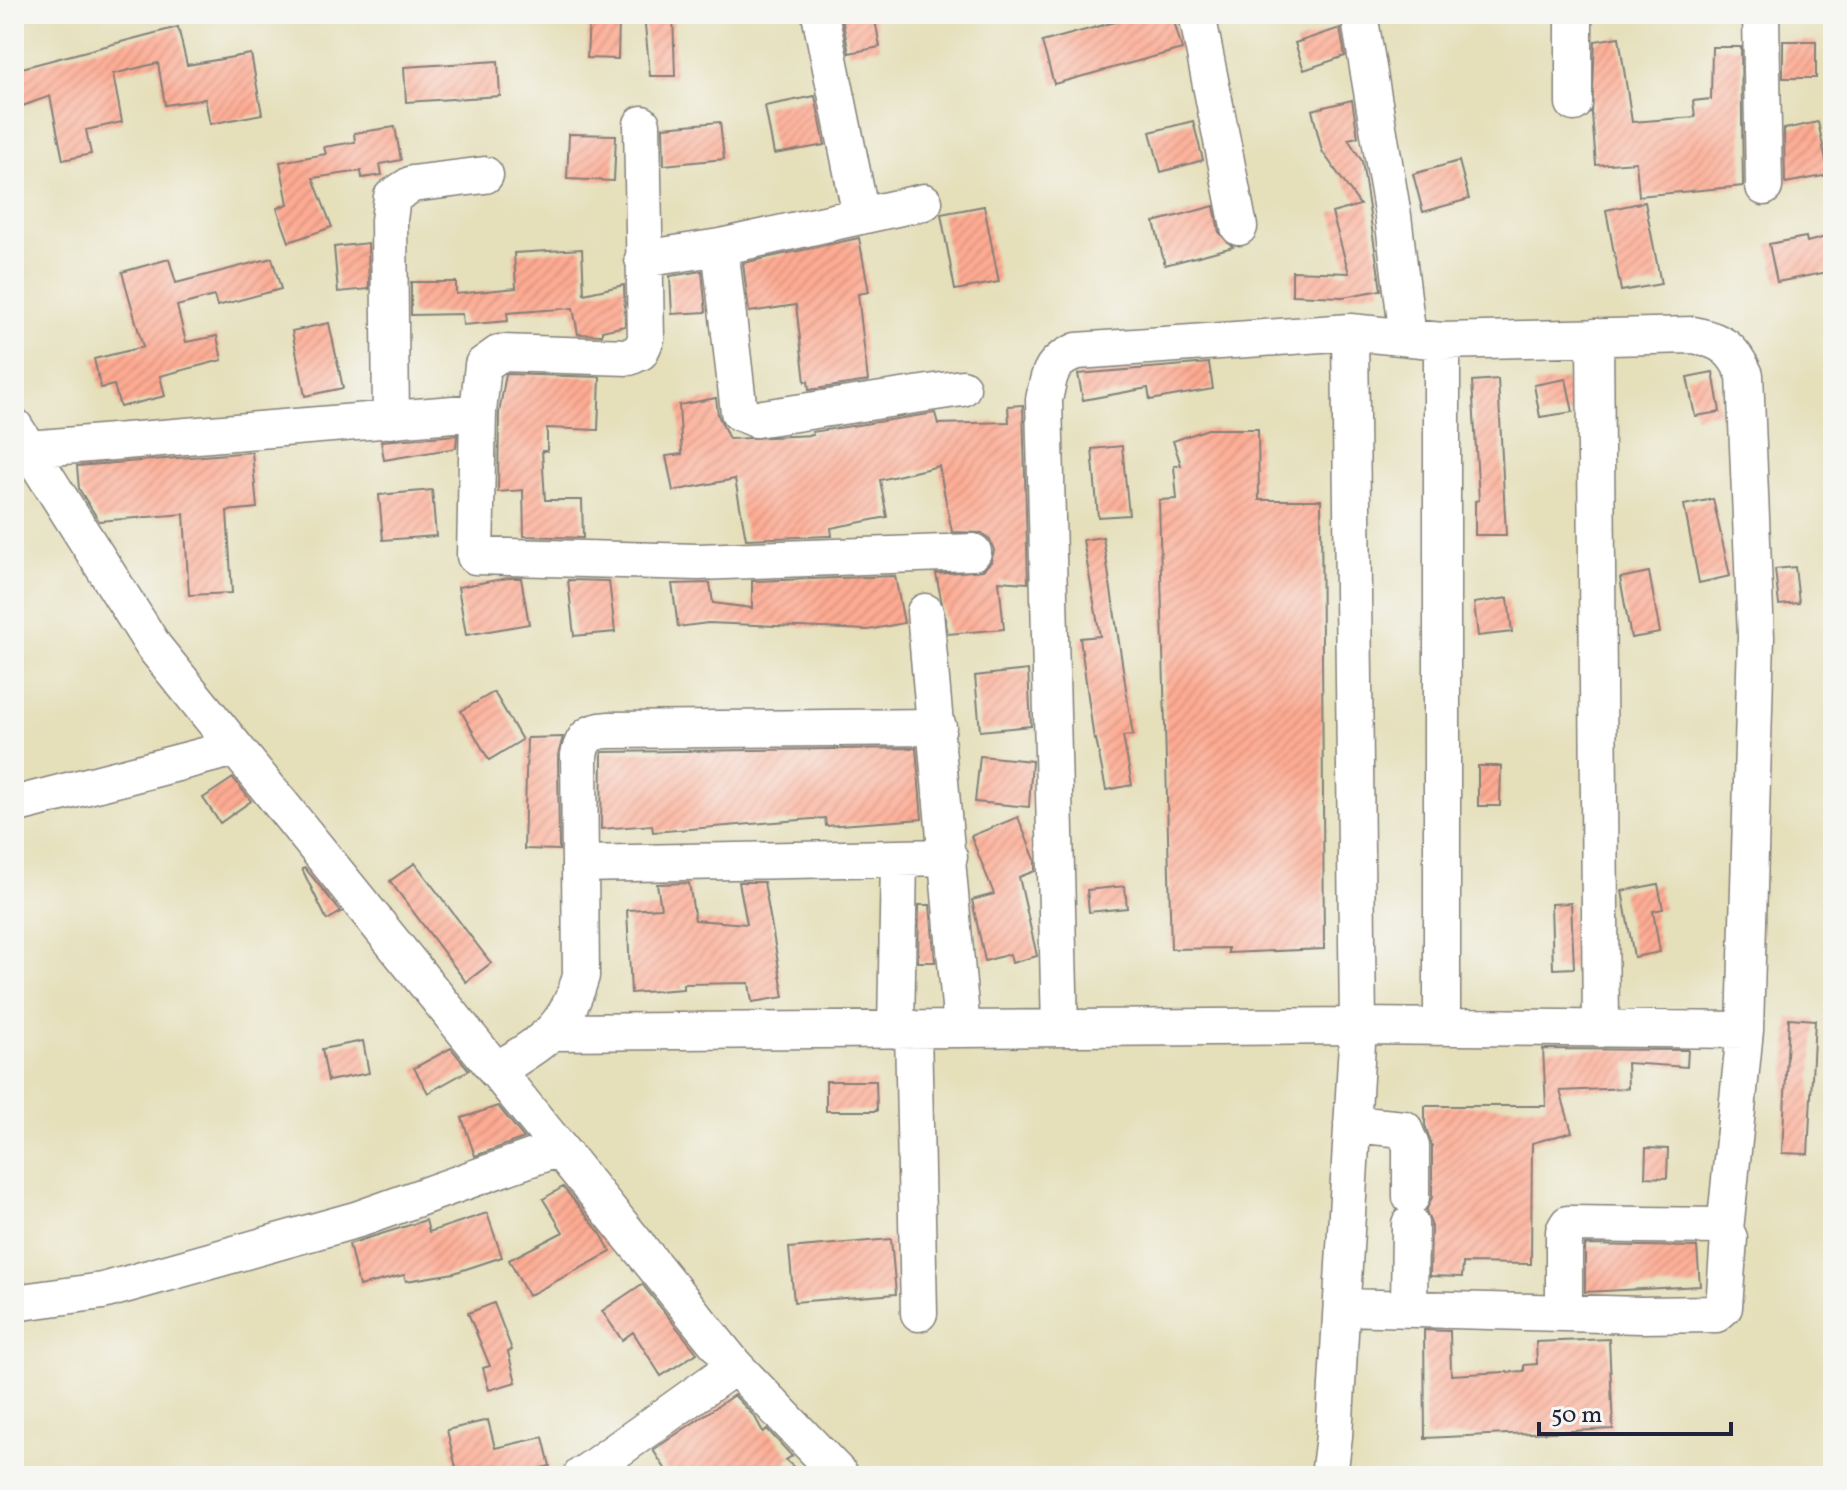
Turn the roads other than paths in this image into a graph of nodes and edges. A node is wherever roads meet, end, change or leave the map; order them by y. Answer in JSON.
{"nodes":[{"id":1,"x":820,"y":14,"type":"edge"},
{"id":2,"x":1197,"y":14,"type":"edge"},
{"id":3,"x":1359,"y":14,"type":"edge"},
{"id":4,"x":1574,"y":14,"type":"edge"},
{"id":5,"x":1761,"y":14,"type":"edge"},
{"id":6,"x":1574,"y":103,"type":"dead end"},
{"id":7,"x":642,"y":124,"type":"dead end"},
{"id":8,"x":485,"y":175,"type":"dead end"},
{"id":9,"x":1764,"y":187,"type":"dead end"},
{"id":10,"x":924,"y":202,"type":"dead end"},
{"id":11,"x":861,"y":216,"type":"junction"},
{"id":12,"x":1239,"y":227,"type":"dead end"},
{"id":13,"x":720,"y":247,"type":"junction"},
{"id":14,"x":643,"y":259,"type":"junction"},
{"id":15,"x":1350,"y":332,"type":"junction"},
{"id":16,"x":1595,"y":337,"type":"junction"},
{"id":17,"x":1425,"y":340,"type":"junction"},
{"id":18,"x":962,"y":388,"type":"dead end"},
{"id":19,"x":478,"y":412,"type":"junction"},
{"id":20,"x":391,"y":420,"type":"junction"},
{"id":21,"x":21,"y":437,"type":"edge"},
{"id":22,"x":973,"y":552,"type":"dead end"},
{"id":23,"x":925,"y":612,"type":"dead end"},
{"id":24,"x":938,"y":727,"type":"junction"},
{"id":25,"x":235,"y":748,"type":"junction"},
{"id":26,"x":14,"y":805,"type":"edge"},
{"id":27,"x":949,"y":857,"type":"junction"},
{"id":28,"x":899,"y":858,"type":"junction"},
{"id":29,"x":581,"y":864,"type":"junction"},
{"id":30,"x":1358,"y":1026,"type":"junction"},
{"id":31,"x":1442,"y":1027,"type":"junction"},
{"id":32,"x":1060,"y":1028,"type":"junction"},
{"id":33,"x":904,"y":1029,"type":"junction"},
{"id":34,"x":962,"y":1029,"type":"junction"},
{"id":35,"x":1601,"y":1029,"type":"junction"},
{"id":36,"x":1745,"y":1030,"type":"junction"},
{"id":37,"x":555,"y":1032,"type":"junction"},
{"id":38,"x":496,"y":1071,"type":"junction"},
{"id":39,"x":1352,"y":1124,"type":"junction"},
{"id":40,"x":559,"y":1148,"type":"junction"},
{"id":41,"x":1725,"y":1230,"type":"junction"},
{"id":42,"x":14,"y":1303,"type":"edge"},
{"id":43,"x":1342,"y":1307,"type":"junction"},
{"id":44,"x":1409,"y":1308,"type":"junction"},
{"id":45,"x":1564,"y":1310,"type":"junction"},
{"id":46,"x":919,"y":1313,"type":"dead end"},
{"id":47,"x":735,"y":1366,"type":"junction"},
{"id":48,"x":605,"y":1469,"type":"edge"},
{"id":49,"x":841,"y":1476,"type":"edge"},
{"id":50,"x":1329,"y":1476,"type":"edge"}],
"edges":[{"from":1,"to":11,"type":"street"},
{"from":2,"to":12,"type":"street"},
{"from":3,"to":17,"type":"street"},
{"from":4,"to":6,"type":"street"},
{"from":5,"to":9,"type":"street"},
{"from":7,"to":14,"type":"street"},
{"from":8,"to":20,"type":"street"},
{"from":10,"to":11,"type":"street"},
{"from":11,"to":13,"type":"street"},
{"from":13,"to":14,"type":"street"},
{"from":13,"to":18,"type":"street"},
{"from":14,"to":19,"type":"street"},
{"from":15,"to":17,"type":"street"},
{"from":15,"to":30,"type":"street"},
{"from":15,"to":32,"type":"street"},
{"from":16,"to":17,"type":"street"},
{"from":16,"to":35,"type":"street"},
{"from":16,"to":36,"type":"street"},
{"from":17,"to":31,"type":"street"},
{"from":19,"to":20,"type":"street"},
{"from":19,"to":22,"type":"street"},
{"from":20,"to":21,"type":"street"},
{"from":21,"to":25,"type":"street"},
{"from":23,"to":24,"type":"street"},
{"from":24,"to":27,"type":"street"},
{"from":24,"to":29,"type":"street"},
{"from":25,"to":26,"type":"street"},
{"from":25,"to":38,"type":"street"},
{"from":27,"to":28,"type":"street"},
{"from":27,"to":34,"type":"street"},
{"from":28,"to":29,"type":"street"},
{"from":28,"to":33,"type":"street"},
{"from":29,"to":37,"type":"street"},
{"from":30,"to":31,"type":"street"},
{"from":30,"to":32,"type":"street"},
{"from":30,"to":39,"type":"street"},
{"from":31,"to":35,"type":"street"},
{"from":32,"to":34,"type":"street"},
{"from":33,"to":34,"type":"street"},
{"from":33,"to":37,"type":"street"},
{"from":33,"to":46,"type":"street"},
{"from":35,"to":36,"type":"street"},
{"from":36,"to":41,"type":"street"},
{"from":37,"to":38,"type":"street"},
{"from":38,"to":40,"type":"street"},
{"from":39,"to":43,"type":"street"},
{"from":39,"to":44,"type":"street"},
{"from":40,"to":42,"type":"street"},
{"from":40,"to":47,"type":"street"},
{"from":41,"to":45,"type":"street"},
{"from":41,"to":45,"type":"street"},
{"from":43,"to":44,"type":"street"},
{"from":43,"to":50,"type":"street"},
{"from":44,"to":45,"type":"street"},
{"from":47,"to":48,"type":"street"},
{"from":47,"to":49,"type":"street"}]}
